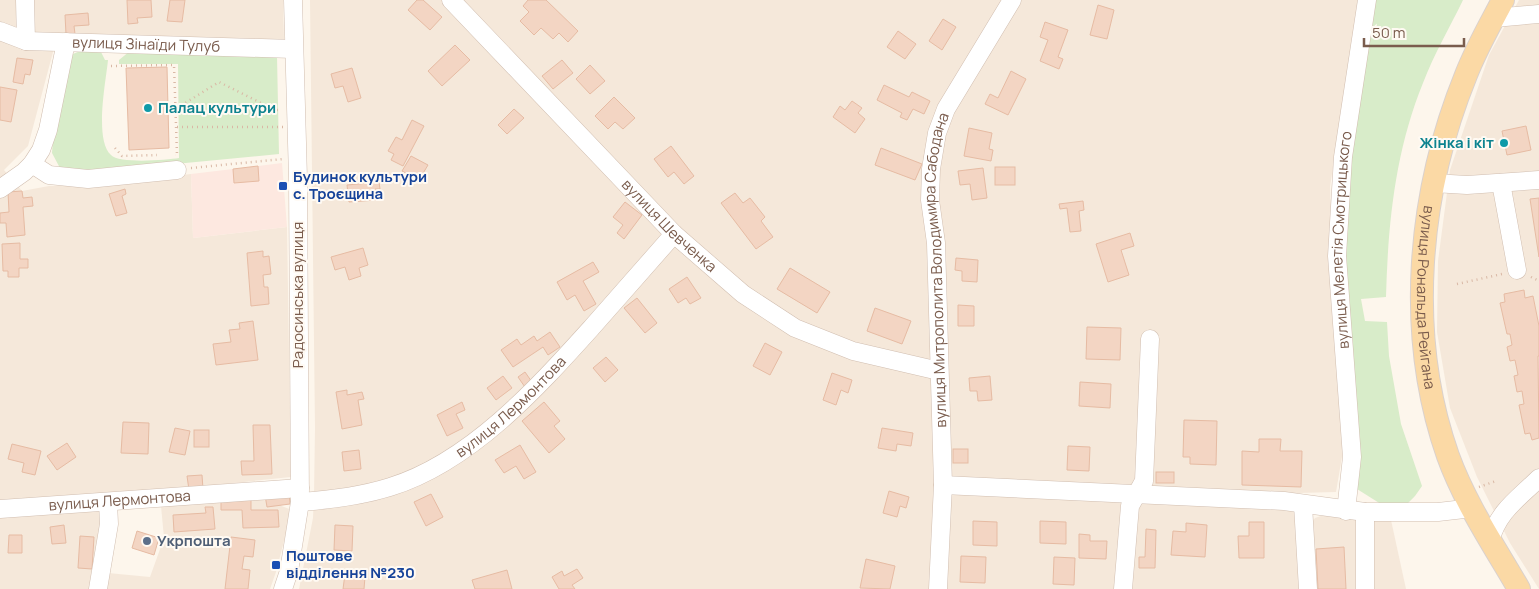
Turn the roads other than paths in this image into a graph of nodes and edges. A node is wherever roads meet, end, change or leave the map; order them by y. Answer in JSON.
{"nodes":[{"id":1,"x":25,"y":0,"type":"edge"},
{"id":2,"x":293,"y":0,"type":"edge"},
{"id":3,"x":451,"y":0,"type":"edge"},
{"id":4,"x":1012,"y":0,"type":"edge"},
{"id":5,"x":1367,"y":0,"type":"edge"},
{"id":6,"x":1498,"y":9,"type":"edge"},
{"id":7,"x":1539,"y":14,"type":"edge"},
{"id":8,"x":0,"y":31,"type":"edge"},
{"id":9,"x":26,"y":41,"type":"junction"},
{"id":10,"x":66,"y":42,"type":"junction"},
{"id":11,"x":293,"y":49,"type":"junction"},
{"id":12,"x":173,"y":162,"type":"road end"},
{"id":13,"x":32,"y":164,"type":"junction"},
{"id":14,"x":1539,"y":180,"type":"edge"},
{"id":15,"x":1433,"y":183,"type":"junction"},
{"id":16,"x":1501,"y":183,"type":"junction"},
{"id":17,"x":0,"y":188,"type":"edge"},
{"id":18,"x":674,"y":234,"type":"junction"},
{"id":19,"x":1517,"y":270,"type":"road end"},
{"id":20,"x":1150,"y":339,"type":"dead end"},
{"id":21,"x":939,"y":371,"type":"junction"},
{"id":22,"x":1539,"y":478,"type":"edge"},
{"id":23,"x":943,"y":485,"type":"junction"},
{"id":24,"x":1137,"y":494,"type":"junction"},
{"id":25,"x":300,"y":495,"type":"junction"},
{"id":26,"x":108,"y":502,"type":"junction"},
{"id":27,"x":1471,"y":504,"type":"junction"},
{"id":28,"x":1303,"y":505,"type":"junction"},
{"id":29,"x":0,"y":509,"type":"edge"},
{"id":30,"x":1346,"y":511,"type":"junction"},
{"id":31,"x":1365,"y":512,"type":"junction"},
{"id":32,"x":1502,"y":513,"type":"junction"},
{"id":33,"x":1490,"y":540,"type":"junction"},
{"id":34,"x":98,"y":589,"type":"edge"},
{"id":35,"x":283,"y":589,"type":"edge"},
{"id":36,"x":938,"y":589,"type":"edge"},
{"id":37,"x":1123,"y":589,"type":"edge"},
{"id":38,"x":1308,"y":589,"type":"edge"},
{"id":39,"x":1365,"y":589,"type":"edge"},
{"id":40,"x":1519,"y":589,"type":"edge"}],
"edges":[{"from":1,"to":9,"type":"street"},
{"from":2,"to":11,"type":"street","name":"Радосинська вулиця"},
{"from":3,"to":18,"type":"street","name":"вулиця Шевченка"},
{"from":4,"to":21,"type":"street","name":"вулиця Митрополита Володимира Сабодана"},
{"from":5,"to":30,"type":"street","name":"вулиця Мелетія Смотрицького"},
{"from":6,"to":7,"type":"street"},
{"from":6,"to":15,"type":"main road","name":"вулиця Рональда Рейгана"},
{"from":8,"to":9,"type":"street","name":"вулиця Зінаїди Тулуб"},
{"from":9,"to":10,"type":"street","name":"вулиця Зінаїди Тулуб"},
{"from":10,"to":11,"type":"street","name":"вулиця Зінаїди Тулуб"},
{"from":10,"to":13,"type":"street"},
{"from":11,"to":25,"type":"street","name":"Радосинська вулиця"},
{"from":12,"to":13,"type":"street"},
{"from":13,"to":17,"type":"street"},
{"from":14,"to":16,"type":"street"},
{"from":15,"to":16,"type":"street"},
{"from":15,"to":27,"type":"main road","name":"вулиця Рональда Рейгана"},
{"from":16,"to":19,"type":"street"},
{"from":18,"to":21,"type":"street","name":"вулиця Шевченка"},
{"from":18,"to":25,"type":"street","name":"вулиця Лермонтова"},
{"from":20,"to":24,"type":"street"},
{"from":21,"to":23,"type":"street","name":"вулиця Митрополита Володимира Сабодана"},
{"from":22,"to":32,"type":"street"},
{"from":23,"to":24,"type":"street"},
{"from":23,"to":36,"type":"street","name":"вулиця Митрополита Володимира Сабодана"},
{"from":24,"to":28,"type":"street"},
{"from":24,"to":37,"type":"street"},
{"from":25,"to":26,"type":"street","name":"вулиця Лермонтова"},
{"from":25,"to":35,"type":"street","name":"Радосинська вулиця"},
{"from":26,"to":29,"type":"street","name":"вулиця Лермонтова"},
{"from":26,"to":34,"type":"street"},
{"from":27,"to":31,"type":"street"},
{"from":27,"to":32,"type":"street"},
{"from":27,"to":33,"type":"main road","name":"вулиця Рональда Рейгана"},
{"from":28,"to":30,"type":"street"},
{"from":28,"to":38,"type":"street"},
{"from":30,"to":31,"type":"street"},
{"from":31,"to":39,"type":"street"},
{"from":32,"to":33,"type":"street"},
{"from":33,"to":40,"type":"main road","name":"вулиця Рональда Рейгана"}]}
